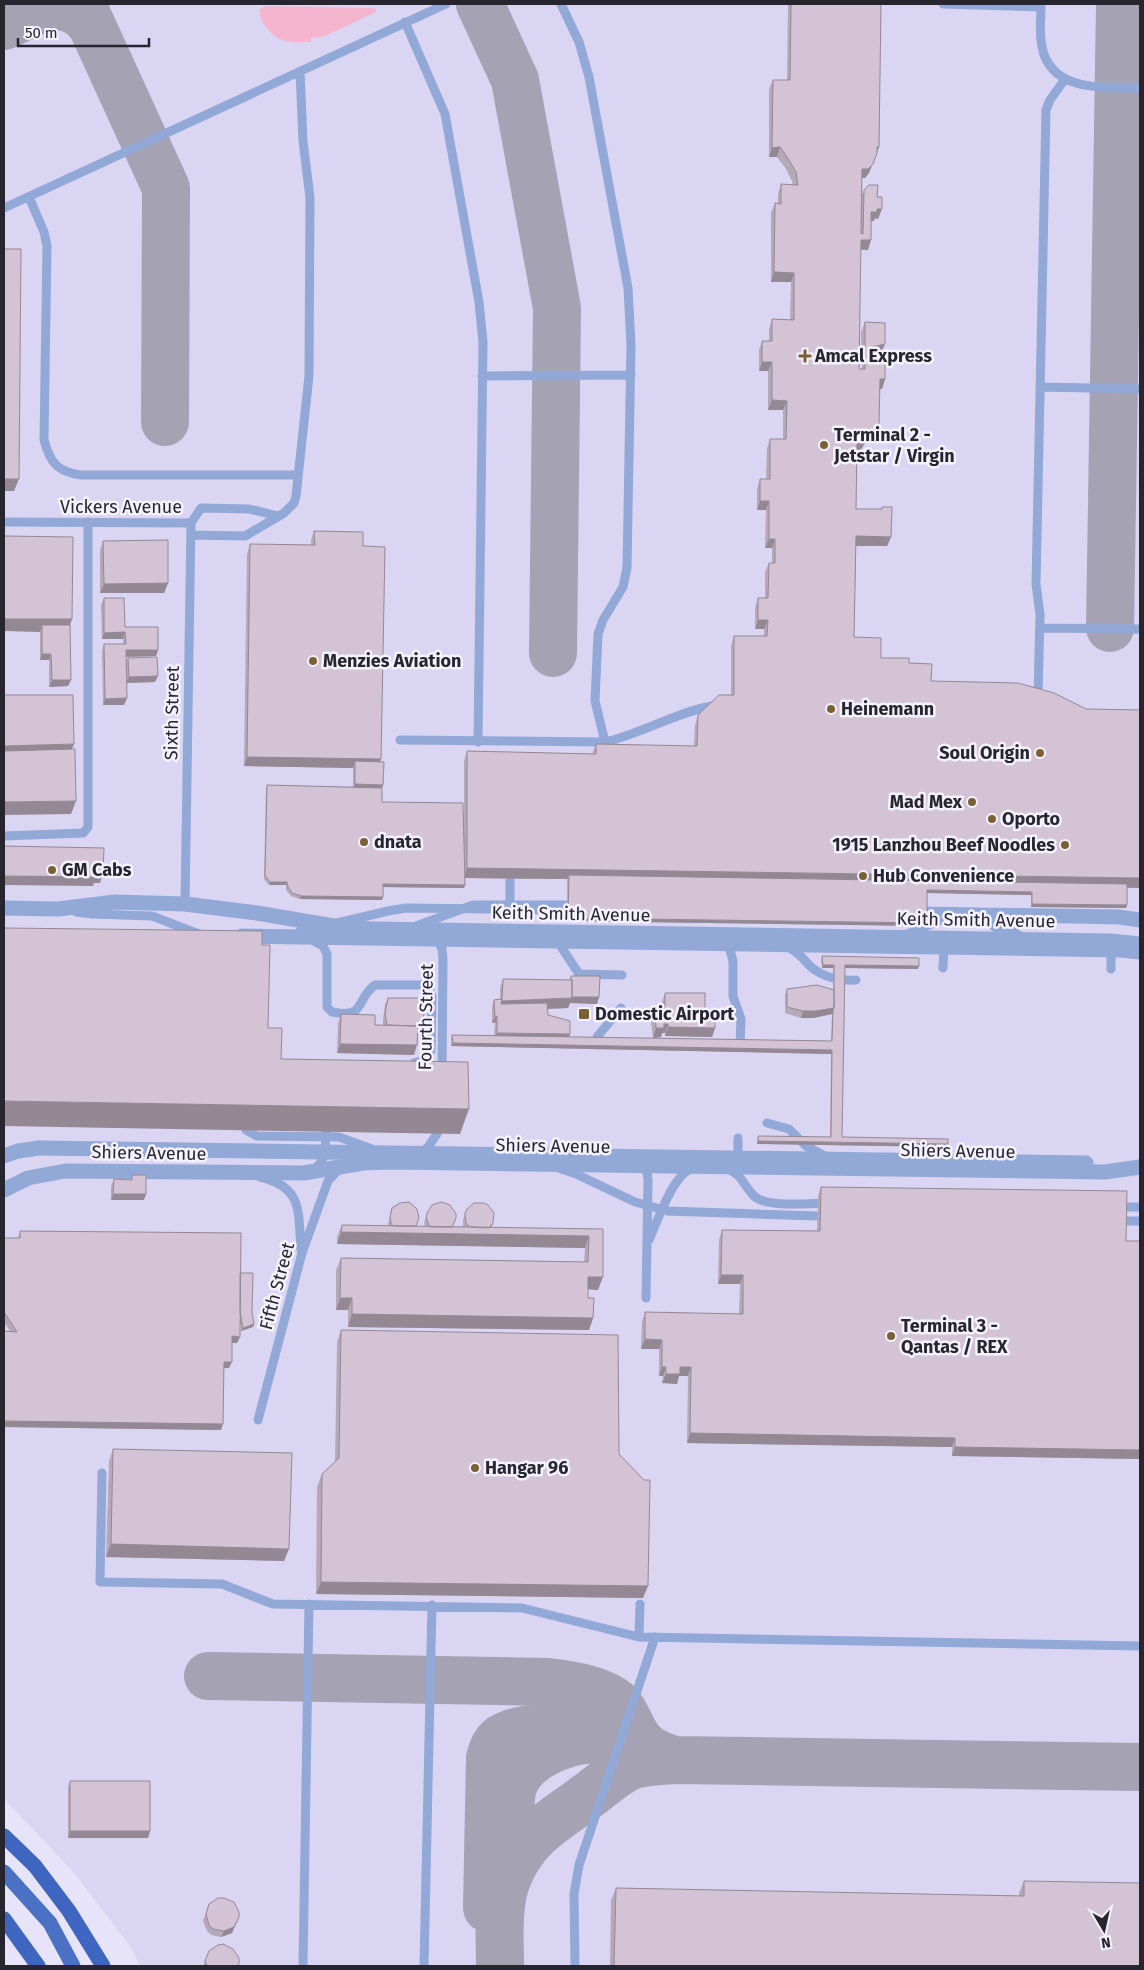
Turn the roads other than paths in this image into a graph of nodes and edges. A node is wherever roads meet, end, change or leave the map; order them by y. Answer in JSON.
{"nodes":[{"id":1,"x":446,"y":4,"type":"edge"},
{"id":2,"x":561,"y":4,"type":"edge"},
{"id":3,"x":943,"y":4,"type":"edge"},
{"id":4,"x":1041,"y":6,"type":"edge"},
{"id":5,"x":405,"y":22,"type":"junction"},
{"id":6,"x":300,"y":71,"type":"junction"},
{"id":7,"x":1065,"y":79,"type":"junction"},
{"id":8,"x":1140,"y":88,"type":"edge"},
{"id":9,"x":29,"y":197,"type":"junction"},
{"id":10,"x":4,"y":208,"type":"edge"},
{"id":11,"x":631,"y":375,"type":"junction"},
{"id":12,"x":482,"y":376,"type":"junction"},
{"id":13,"x":1040,"y":387,"type":"junction"},
{"id":14,"x":1140,"y":388,"type":"edge"},
{"id":15,"x":297,"y":475,"type":"junction"},
{"id":16,"x":278,"y":516,"type":"junction"},
{"id":17,"x":4,"y":522,"type":"edge"},
{"id":18,"x":88,"y":522,"type":"junction"},
{"id":19,"x":191,"y":523,"type":"junction"},
{"id":20,"x":191,"y":535,"type":"junction"},
{"id":21,"x":1040,"y":628,"type":"junction"},
{"id":22,"x":1140,"y":629,"type":"edge"},
{"id":23,"x":1038,"y":697,"type":"edge"},
{"id":24,"x":712,"y":706,"type":"edge"},
{"id":25,"x":400,"y":740,"type":"dead end"},
{"id":26,"x":478,"y":742,"type":"junction"},
{"id":27,"x":604,"y":742,"type":"junction"},
{"id":28,"x":4,"y":836,"type":"edge"},
{"id":29,"x":510,"y":878,"type":"edge"},
{"id":30,"x":185,"y":904,"type":"junction"},
{"id":31,"x":590,"y":905,"type":"edge"},
{"id":32,"x":5,"y":908,"type":"edge"},
{"id":33,"x":58,"y":909,"type":"junction"},
{"id":34,"x":510,"y":910,"type":"junction"},
{"id":35,"x":566,"y":910,"type":"edge"},
{"id":36,"x":904,"y":911,"type":"edge"},
{"id":37,"x":963,"y":912,"type":"junction"},
{"id":38,"x":978,"y":914,"type":"junction"},
{"id":39,"x":927,"y":916,"type":"edge"},
{"id":40,"x":1140,"y":917,"type":"edge"},
{"id":41,"x":167,"y":921,"type":"junction"},
{"id":42,"x":1140,"y":923,"type":"edge"},
{"id":43,"x":414,"y":930,"type":"junction"},
{"id":44,"x":552,"y":932,"type":"junction"},
{"id":45,"x":159,"y":934,"type":"edge"},
{"id":46,"x":177,"y":934,"type":"edge"},
{"id":47,"x":710,"y":935,"type":"junction"},
{"id":48,"x":275,"y":936,"type":"junction"},
{"id":49,"x":221,"y":937,"type":"junction"},
{"id":50,"x":898,"y":938,"type":"junction"},
{"id":51,"x":944,"y":938,"type":"junction"},
{"id":52,"x":1111,"y":941,"type":"junction"},
{"id":53,"x":772,"y":944,"type":"junction"},
{"id":54,"x":1029,"y":944,"type":"junction"},
{"id":55,"x":1138,"y":945,"type":"edge"},
{"id":56,"x":943,"y":968,"type":"dead end"},
{"id":57,"x":1111,"y":969,"type":"dead end"},
{"id":58,"x":622,"y":975,"type":"dead end"},
{"id":59,"x":856,"y":980,"type":"dead end"},
{"id":60,"x":621,"y":1008,"type":"dead end"},
{"id":61,"x":597,"y":1045,"type":"edge"},
{"id":62,"x":740,"y":1046,"type":"edge"},
{"id":63,"x":400,"y":1063,"type":"edge"},
{"id":64,"x":451,"y":1069,"type":"edge"},
{"id":65,"x":767,"y":1123,"type":"dead end"},
{"id":66,"x":246,"y":1130,"type":"edge"},
{"id":67,"x":326,"y":1133,"type":"edge"},
{"id":68,"x":437,"y":1134,"type":"edge"},
{"id":69,"x":738,"y":1138,"type":"dead end"},
{"id":70,"x":39,"y":1148,"type":"junction"},
{"id":71,"x":4,"y":1149,"type":"edge"},
{"id":72,"x":381,"y":1153,"type":"junction"},
{"id":73,"x":515,"y":1155,"type":"junction"},
{"id":74,"x":4,"y":1156,"type":"edge"},
{"id":75,"x":837,"y":1160,"type":"junction"},
{"id":76,"x":406,"y":1162,"type":"junction"},
{"id":77,"x":1140,"y":1165,"type":"edge"},
{"id":78,"x":635,"y":1166,"type":"junction"},
{"id":79,"x":701,"y":1166,"type":"junction"},
{"id":80,"x":342,"y":1167,"type":"junction"},
{"id":81,"x":723,"y":1167,"type":"junction"},
{"id":82,"x":1105,"y":1172,"type":"junction"},
{"id":83,"x":304,"y":1173,"type":"junction"},
{"id":84,"x":242,"y":1174,"type":"junction"},
{"id":85,"x":1140,"y":1176,"type":"edge"},
{"id":86,"x":4,"y":1190,"type":"edge"},
{"id":87,"x":840,"y":1204,"type":"edge"},
{"id":88,"x":1104,"y":1207,"type":"edge"},
{"id":89,"x":1140,"y":1207,"type":"edge"},
{"id":90,"x":816,"y":1216,"type":"dead end"},
{"id":91,"x":1124,"y":1221,"type":"edge"},
{"id":92,"x":1140,"y":1221,"type":"edge"},
{"id":93,"x":647,"y":1244,"type":"junction"},
{"id":94,"x":302,"y":1253,"type":"junction"},
{"id":95,"x":646,"y":1298,"type":"dead end"},
{"id":96,"x":258,"y":1420,"type":"dead end"},
{"id":97,"x":102,"y":1474,"type":"dead end"},
{"id":98,"x":308,"y":1604,"type":"junction"},
{"id":99,"x":640,"y":1604,"type":"edge"},
{"id":100,"x":432,"y":1605,"type":"junction"},
{"id":101,"x":639,"y":1637,"type":"junction"},
{"id":102,"x":655,"y":1638,"type":"junction"},
{"id":103,"x":1140,"y":1646,"type":"edge"},
{"id":104,"x":4,"y":1836,"type":"edge"},
{"id":105,"x":4,"y":1872,"type":"edge"},
{"id":106,"x":4,"y":1919,"type":"edge"},
{"id":107,"x":38,"y":1966,"type":"edge"},
{"id":108,"x":73,"y":1966,"type":"edge"},
{"id":109,"x":103,"y":1966,"type":"edge"},
{"id":110,"x":303,"y":1966,"type":"edge"},
{"id":111,"x":424,"y":1966,"type":"edge"},
{"id":112,"x":574,"y":1966,"type":"edge"}],
"edges":[{"from":1,"to":5,"type":"lane"},
{"from":2,"to":11,"type":"lane"},
{"from":3,"to":4,"type":"lane"},
{"from":4,"to":7,"type":"lane"},
{"from":5,"to":6,"type":"lane"},
{"from":5,"to":12,"type":"lane"},
{"from":6,"to":9,"type":"lane"},
{"from":6,"to":15,"type":"lane"},
{"from":7,"to":8,"type":"lane"},
{"from":7,"to":13,"type":"lane"},
{"from":9,"to":10,"type":"lane"},
{"from":9,"to":15,"type":"lane"},
{"from":11,"to":12,"type":"lane"},
{"from":11,"to":27,"type":"lane"},
{"from":12,"to":26,"type":"lane"},
{"from":13,"to":14,"type":"lane"},
{"from":13,"to":21,"type":"lane"},
{"from":15,"to":16,"type":"lane"},
{"from":16,"to":19,"type":"lane","name":"Vickers Avenue"},
{"from":16,"to":20,"type":"lane"},
{"from":17,"to":18,"type":"lane","name":"Vickers Avenue"},
{"from":18,"to":19,"type":"lane","name":"Vickers Avenue"},
{"from":18,"to":28,"type":"lane"},
{"from":19,"to":20,"type":"lane","name":"Sixth Street"},
{"from":20,"to":30,"type":"lane","name":"Sixth Street"},
{"from":21,"to":22,"type":"lane"},
{"from":21,"to":23,"type":"lane"},
{"from":24,"to":27,"type":"lane"},
{"from":25,"to":26,"type":"lane"},
{"from":26,"to":27,"type":"lane"},
{"from":29,"to":34,"type":"lane","bridge":true},
{"from":30,"to":33,"type":"street","name":"Keith Smith Avenue"},
{"from":30,"to":43,"type":"street","name":"Keith Smith Avenue"},
{"from":31,"to":43,"type":"lane"},
{"from":32,"to":33,"type":"street","name":"Keith Smith Avenue"},
{"from":33,"to":41,"type":"lane"},
{"from":34,"to":35,"type":"lane","bridge":true},
{"from":34,"to":48,"type":"lane","bridge":true},
{"from":36,"to":37,"type":"lane"},
{"from":37,"to":38,"type":"lane"},
{"from":37,"to":50,"type":"lane"},
{"from":38,"to":39,"type":"lane","bridge":true},
{"from":38,"to":40,"type":"lane"},
{"from":38,"to":42,"type":"lane","bridge":true},
{"from":38,"to":54,"type":"lane","bridge":true},
{"from":41,"to":46,"type":"lane"},
{"from":41,"to":49,"type":"lane"},
{"from":43,"to":44,"type":"street","name":"Keith Smith Avenue"},
{"from":43,"to":64,"type":"lane","name":"Fourth Street"},
{"from":44,"to":47,"type":"street","name":"Keith Smith Avenue"},
{"from":44,"to":58,"type":"lane"},
{"from":45,"to":49,"type":"street","name":"Keith Smith Avenue"},
{"from":47,"to":50,"type":"street","name":"Keith Smith Avenue"},
{"from":47,"to":62,"type":"lane"},
{"from":48,"to":49,"type":"street","name":"Keith Smith Avenue","bridge":true},
{"from":48,"to":53,"type":"street","name":"Keith Smith Avenue","bridge":true},
{"from":49,"to":63,"type":"lane"},
{"from":50,"to":51,"type":"street","name":"Keith Smith Avenue"},
{"from":51,"to":54,"type":"street","name":"Keith Smith Avenue"},
{"from":51,"to":56,"type":"lane"},
{"from":52,"to":54,"type":"street","name":"Keith Smith Avenue"},
{"from":52,"to":55,"type":"street","name":"Keith Smith Avenue"},
{"from":52,"to":57,"type":"lane"},
{"from":53,"to":54,"type":"street","name":"Keith Smith Avenue","bridge":true},
{"from":53,"to":59,"type":"lane","bridge":true},
{"from":54,"to":55,"type":"street","name":"Keith Smith Avenue","bridge":true},
{"from":60,"to":61,"type":"lane"},
{"from":65,"to":75,"type":"lane"},
{"from":66,"to":72,"type":"lane","bridge":true},
{"from":67,"to":83,"type":"lane"},
{"from":68,"to":76,"type":"lane"},
{"from":69,"to":81,"type":"lane"},
{"from":70,"to":71,"type":"lane"},
{"from":70,"to":72,"type":"street","name":"Shiers Avenue","bridge":true},
{"from":70,"to":74,"type":"street","name":"Shiers Avenue"},
{"from":72,"to":73,"type":"street","name":"Shiers Avenue","bridge":true},
{"from":73,"to":75,"type":"street","name":"Shiers Avenue","bridge":true},
{"from":73,"to":90,"type":"lane","bridge":true},
{"from":75,"to":77,"type":"street","name":"Shiers Avenue","bridge":true},
{"from":76,"to":78,"type":"street","name":"Shiers Avenue"},
{"from":76,"to":80,"type":"street","name":"Shiers Avenue"},
{"from":77,"to":82,"type":"street","name":"Shiers Avenue"},
{"from":78,"to":79,"type":"street","name":"Shiers Avenue"},
{"from":78,"to":93,"type":"lane"},
{"from":79,"to":81,"type":"street","name":"Shiers Avenue"},
{"from":79,"to":93,"type":"lane"},
{"from":80,"to":83,"type":"street","name":"Shiers Avenue"},
{"from":80,"to":94,"type":"lane","name":"Fifth Street"},
{"from":81,"to":82,"type":"street","name":"Shiers Avenue"},
{"from":81,"to":87,"type":"lane"},
{"from":82,"to":85,"type":"lane"},
{"from":83,"to":84,"type":"street","name":"Shiers Avenue"},
{"from":84,"to":86,"type":"street","name":"Shiers Avenue"},
{"from":84,"to":94,"type":"lane"},
{"from":88,"to":89,"type":"lane"},
{"from":91,"to":92,"type":"lane"},
{"from":93,"to":95,"type":"lane"},
{"from":94,"to":96,"type":"lane","name":"Fifth Street"},
{"from":97,"to":98,"type":"lane"},
{"from":98,"to":100,"type":"lane"},
{"from":98,"to":110,"type":"lane"},
{"from":99,"to":101,"type":"lane"},
{"from":100,"to":101,"type":"lane"},
{"from":100,"to":111,"type":"lane"},
{"from":101,"to":102,"type":"lane"},
{"from":102,"to":103,"type":"lane"},
{"from":102,"to":112,"type":"lane"},
{"from":104,"to":109,"type":"highway"},
{"from":105,"to":108,"type":"main road"},
{"from":106,"to":107,"type":"highway"}]}
